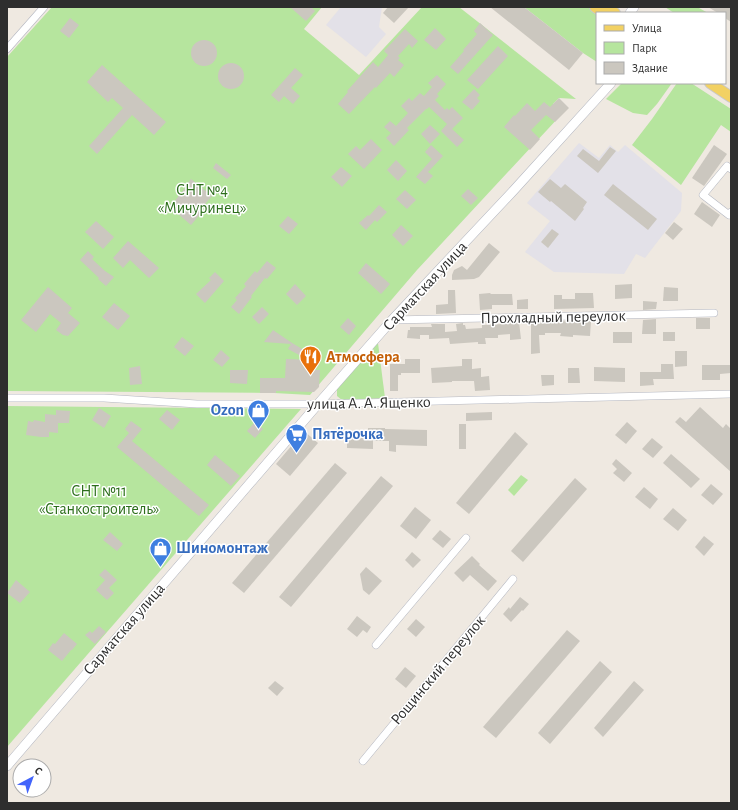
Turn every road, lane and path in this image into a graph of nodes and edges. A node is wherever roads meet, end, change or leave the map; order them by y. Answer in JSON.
{"nodes":[{"id":1,"x":44,"y":7,"type":"edge"},
{"id":2,"x":7,"y":49,"type":"edge"},
{"id":3,"x":610,"y":84,"type":"edge"},
{"id":4,"x":712,"y":84,"type":"edge"},
{"id":5,"x":731,"y":97,"type":"edge"},
{"id":6,"x":731,"y":169,"type":"edge"},
{"id":7,"x":731,"y":212,"type":"edge"},
{"id":8,"x":714,"y":313,"type":"dead end"},
{"id":9,"x":392,"y":320,"type":"junction"},
{"id":10,"x":731,"y":394,"type":"edge"},
{"id":11,"x":7,"y":398,"type":"edge"},
{"id":12,"x":318,"y":404,"type":"junction"},
{"id":13,"x":466,"y":538,"type":"dead end"},
{"id":14,"x":513,"y":579,"type":"dead end"},
{"id":15,"x":376,"y":645,"type":"dead end"},
{"id":16,"x":363,"y":761,"type":"dead end"},
{"id":17,"x":7,"y":766,"type":"edge"}],
"edges":[{"from":1,"to":2,"type":"street"},
{"from":3,"to":9,"type":"main road","name":"Сарматская улица"},
{"from":4,"to":5,"type":"main road"},
{"from":6,"to":7,"type":"street"},
{"from":8,"to":9,"type":"street","name":"Прохладный переулок"},
{"from":9,"to":12,"type":"main road","name":"Сарматская улица"},
{"from":10,"to":12,"type":"street","name":"улица А. А. Ященко"},
{"from":11,"to":12,"type":"street","name":"улица А. А. Ященко"},
{"from":12,"to":17,"type":"main road","name":"Сарматская улица"},
{"from":13,"to":15,"type":"street"},
{"from":14,"to":16,"type":"street","name":"Рощинский переулок"}]}
